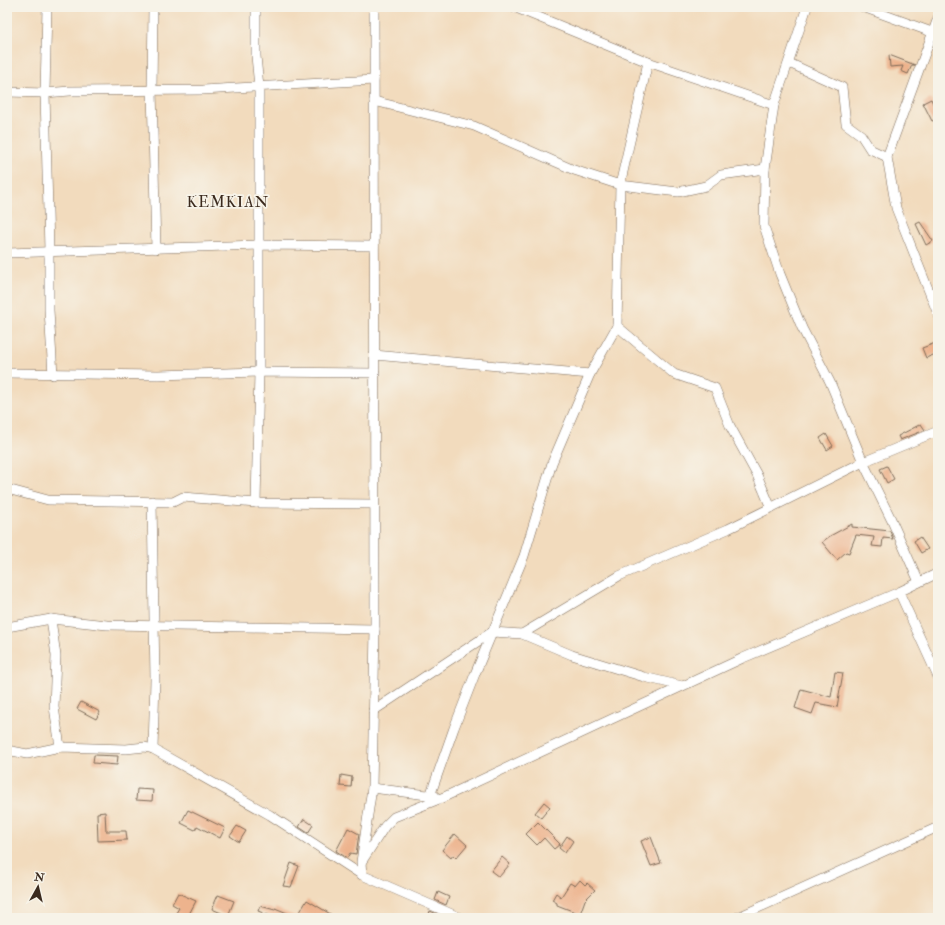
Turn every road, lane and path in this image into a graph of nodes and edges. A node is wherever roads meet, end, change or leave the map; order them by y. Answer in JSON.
{"nodes":[{"id":1,"x":47,"y":7,"type":"edge"},
{"id":2,"x":153,"y":7,"type":"edge"},
{"id":3,"x":256,"y":7,"type":"edge"},
{"id":4,"x":374,"y":7,"type":"edge"},
{"id":5,"x":514,"y":7,"type":"edge"},
{"id":6,"x":807,"y":7,"type":"edge"},
{"id":7,"x":863,"y":7,"type":"edge"},
{"id":8,"x":938,"y":18,"type":"edge"},
{"id":9,"x":935,"y":34,"type":"edge"},
{"id":10,"x":648,"y":62,"type":"junction"},
{"id":11,"x":789,"y":63,"type":"junction"},
{"id":12,"x":374,"y":80,"type":"junction"},
{"id":13,"x":259,"y":87,"type":"junction"},
{"id":14,"x":152,"y":90,"type":"junction"},
{"id":15,"x":7,"y":92,"type":"edge"},
{"id":16,"x":45,"y":93,"type":"junction"},
{"id":17,"x":374,"y":101,"type":"junction"},
{"id":18,"x":774,"y":105,"type":"junction"},
{"id":19,"x":887,"y":157,"type":"junction"},
{"id":20,"x":766,"y":169,"type":"junction"},
{"id":21,"x":620,"y":185,"type":"junction"},
{"id":22,"x":259,"y":245,"type":"junction"},
{"id":23,"x":374,"y":246,"type":"junction"},
{"id":24,"x":156,"y":249,"type":"junction"},
{"id":25,"x":50,"y":252,"type":"junction"},
{"id":26,"x":7,"y":253,"type":"edge"},
{"id":27,"x":938,"y":314,"type":"edge"},
{"id":28,"x":617,"y":326,"type":"junction"},
{"id":29,"x":374,"y":355,"type":"junction"},
{"id":30,"x":259,"y":372,"type":"junction"},
{"id":31,"x":7,"y":373,"type":"edge"},
{"id":32,"x":374,"y":373,"type":"junction"},
{"id":33,"x":590,"y":374,"type":"junction"},
{"id":34,"x":53,"y":375,"type":"junction"},
{"id":35,"x":938,"y":431,"type":"edge"},
{"id":36,"x":863,"y":462,"type":"junction"},
{"id":37,"x":7,"y":489,"type":"edge"},
{"id":38,"x":152,"y":501,"type":"junction"},
{"id":39,"x":256,"y":504,"type":"junction"},
{"id":40,"x":374,"y":504,"type":"junction"},
{"id":41,"x":771,"y":508,"type":"junction"},
{"id":42,"x":938,"y":573,"type":"edge"},
{"id":43,"x":919,"y":582,"type":"junction"},
{"id":44,"x":899,"y":592,"type":"junction"},
{"id":45,"x":51,"y":618,"type":"junction"},
{"id":46,"x":154,"y":625,"type":"junction"},
{"id":47,"x":7,"y":627,"type":"edge"},
{"id":48,"x":375,"y":629,"type":"junction"},
{"id":49,"x":492,"y":632,"type":"junction"},
{"id":50,"x":522,"y":634,"type":"junction"},
{"id":51,"x":938,"y":677,"type":"edge"},
{"id":52,"x":682,"y":686,"type":"junction"},
{"id":53,"x":373,"y":711,"type":"junction"},
{"id":54,"x":60,"y":747,"type":"junction"},
{"id":55,"x":153,"y":749,"type":"junction"},
{"id":56,"x":7,"y":750,"type":"edge"},
{"id":57,"x":372,"y":788,"type":"junction"},
{"id":58,"x":430,"y":796,"type":"junction"},
{"id":59,"x":444,"y":797,"type":"junction"},
{"id":60,"x":938,"y":827,"type":"edge"},
{"id":61,"x":361,"y":862,"type":"junction"},
{"id":62,"x":362,"y":875,"type":"junction"},
{"id":63,"x":461,"y":918,"type":"edge"},
{"id":64,"x":736,"y":918,"type":"edge"}],
"edges":[{"from":1,"to":16,"type":"street"},
{"from":2,"to":14,"type":"street"},
{"from":3,"to":13,"type":"street"},
{"from":4,"to":12,"type":"street"},
{"from":5,"to":10,"type":"street"},
{"from":6,"to":11,"type":"street"},
{"from":7,"to":9,"type":"street"},
{"from":8,"to":9,"type":"street"},
{"from":9,"to":19,"type":"street"},
{"from":10,"to":18,"type":"street"},
{"from":10,"to":21,"type":"street"},
{"from":11,"to":18,"type":"street"},
{"from":11,"to":19,"type":"street"},
{"from":12,"to":13,"type":"street"},
{"from":12,"to":17,"type":"street"},
{"from":13,"to":14,"type":"street"},
{"from":13,"to":22,"type":"street"},
{"from":14,"to":16,"type":"street"},
{"from":14,"to":24,"type":"street"},
{"from":15,"to":16,"type":"street"},
{"from":16,"to":25,"type":"street"},
{"from":17,"to":21,"type":"street"},
{"from":17,"to":23,"type":"street"},
{"from":18,"to":20,"type":"street"},
{"from":19,"to":27,"type":"street"},
{"from":20,"to":21,"type":"street"},
{"from":20,"to":36,"type":"street"},
{"from":21,"to":28,"type":"street"},
{"from":22,"to":23,"type":"street"},
{"from":22,"to":24,"type":"street"},
{"from":22,"to":30,"type":"street"},
{"from":23,"to":29,"type":"street"},
{"from":24,"to":25,"type":"street"},
{"from":25,"to":26,"type":"street"},
{"from":25,"to":34,"type":"street"},
{"from":28,"to":33,"type":"street"},
{"from":28,"to":41,"type":"street"},
{"from":29,"to":32,"type":"street"},
{"from":29,"to":33,"type":"street"},
{"from":30,"to":32,"type":"street"},
{"from":30,"to":34,"type":"street"},
{"from":30,"to":39,"type":"street"},
{"from":31,"to":34,"type":"street"},
{"from":32,"to":40,"type":"street"},
{"from":33,"to":49,"type":"street"},
{"from":35,"to":36,"type":"street"},
{"from":36,"to":41,"type":"street"},
{"from":36,"to":43,"type":"street"},
{"from":37,"to":38,"type":"street"},
{"from":38,"to":39,"type":"street"},
{"from":38,"to":46,"type":"street"},
{"from":39,"to":40,"type":"street"},
{"from":40,"to":48,"type":"street"},
{"from":41,"to":50,"type":"street"},
{"from":42,"to":43,"type":"street"},
{"from":43,"to":44,"type":"street"},
{"from":44,"to":51,"type":"street"},
{"from":44,"to":52,"type":"street"},
{"from":45,"to":46,"type":"street"},
{"from":45,"to":47,"type":"street"},
{"from":45,"to":54,"type":"street"},
{"from":46,"to":48,"type":"street"},
{"from":46,"to":55,"type":"street"},
{"from":48,"to":53,"type":"street"},
{"from":49,"to":50,"type":"street"},
{"from":49,"to":53,"type":"street"},
{"from":49,"to":58,"type":"street"},
{"from":50,"to":52,"type":"street"},
{"from":52,"to":59,"type":"street"},
{"from":53,"to":57,"type":"street"},
{"from":54,"to":55,"type":"street"},
{"from":54,"to":56,"type":"street"},
{"from":55,"to":62,"type":"street"},
{"from":57,"to":58,"type":"street"},
{"from":57,"to":61,"type":"street"},
{"from":58,"to":59,"type":"street"},
{"from":59,"to":61,"type":"street"},
{"from":60,"to":64,"type":"street"},
{"from":61,"to":62,"type":"street"},
{"from":62,"to":63,"type":"street"}]}
